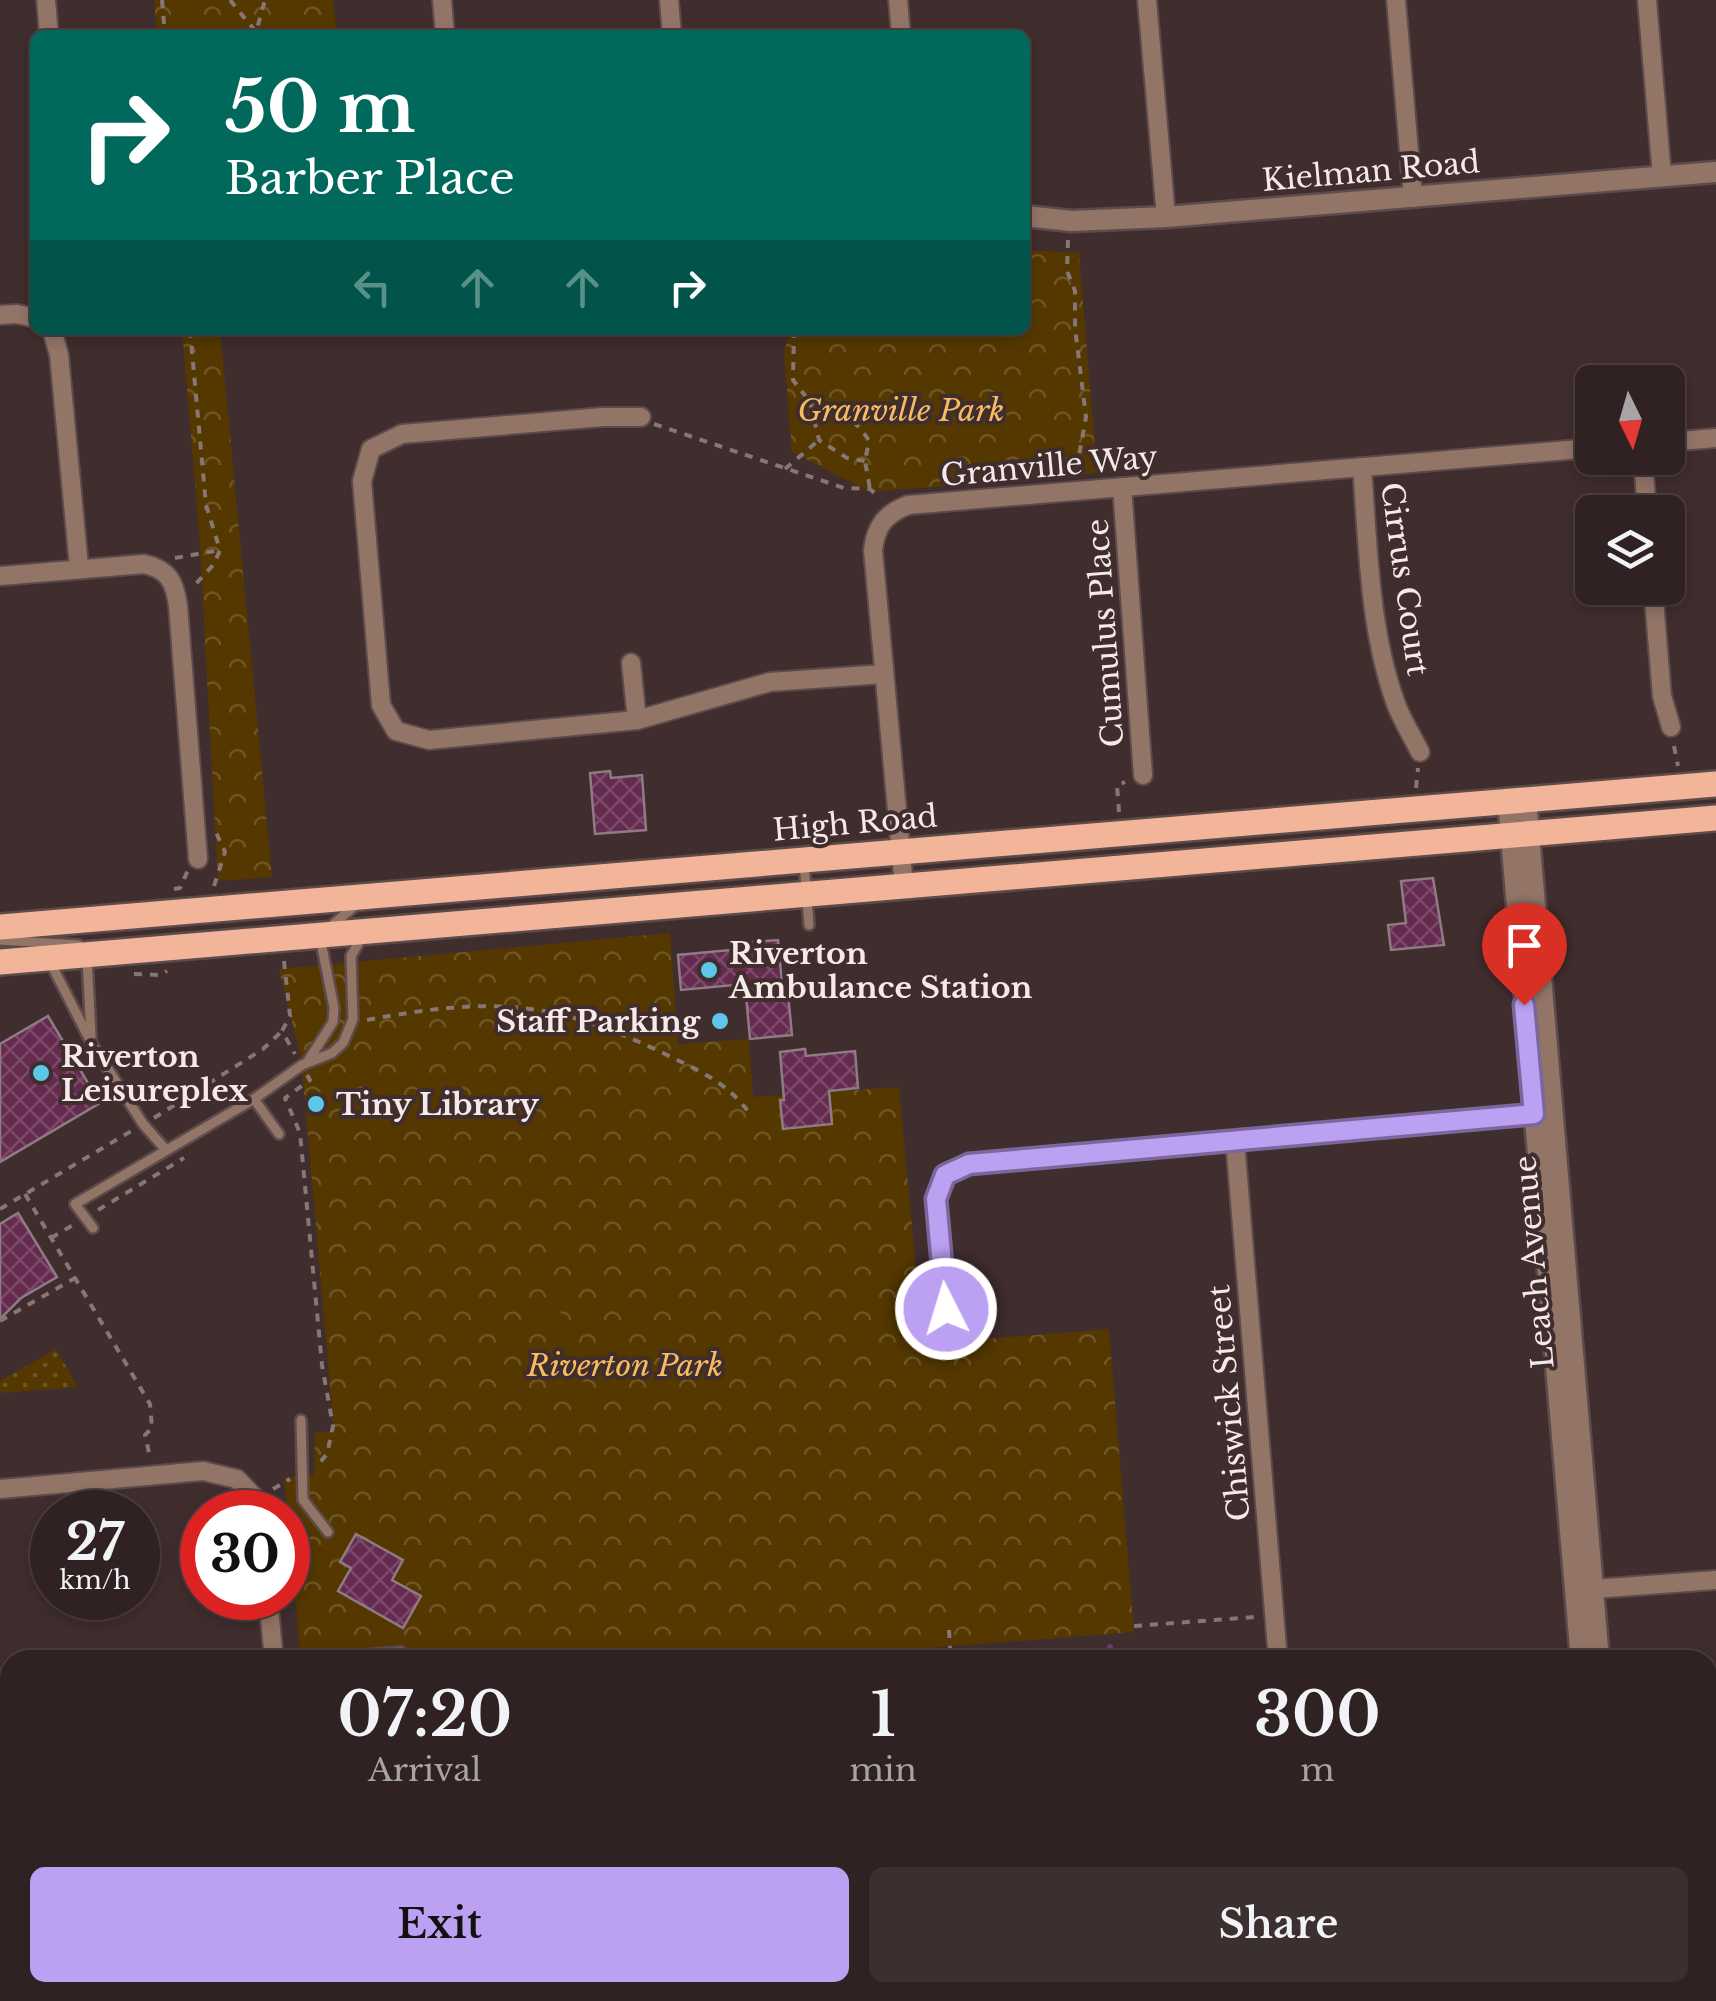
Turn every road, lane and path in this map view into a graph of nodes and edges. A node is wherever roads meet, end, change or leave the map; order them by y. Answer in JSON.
{"nodes":[{"id":1,"x":46,"y":0,"type":"edge"},
{"id":2,"x":162,"y":0,"type":"edge"},
{"id":3,"x":230,"y":0,"type":"edge"},
{"id":4,"x":265,"y":0,"type":"edge"},
{"id":5,"x":442,"y":0,"type":"edge"},
{"id":6,"x":670,"y":0,"type":"edge"},
{"id":7,"x":898,"y":0,"type":"edge"},
{"id":8,"x":1147,"y":0,"type":"edge"},
{"id":9,"x":1396,"y":0,"type":"edge"},
{"id":10,"x":1647,"y":0,"type":"edge"},
{"id":11,"x":49,"y":30,"type":"edge"},
{"id":12,"x":165,"y":30,"type":"edge"},
{"id":13,"x":253,"y":30,"type":"edge"},
{"id":14,"x":256,"y":30,"type":"edge"},
{"id":15,"x":445,"y":30,"type":"edge"},
{"id":16,"x":672,"y":30,"type":"edge"},
{"id":17,"x":901,"y":30,"type":"edge"},
{"id":18,"x":1716,"y":172,"type":"edge"},
{"id":19,"x":1662,"y":176,"type":"junction"},
{"id":20,"x":1413,"y":198,"type":"junction"},
{"id":21,"x":1030,"y":215,"type":"edge"},
{"id":22,"x":1166,"y":217,"type":"junction"},
{"id":23,"x":1072,"y":221,"type":"junction"},
{"id":24,"x":0,"y":315,"type":"edge"},
{"id":25,"x":30,"y":317,"type":"edge"},
{"id":26,"x":53,"y":335,"type":"edge"},
{"id":27,"x":190,"y":335,"type":"edge"},
{"id":28,"x":794,"y":335,"type":"edge"},
{"id":29,"x":810,"y":402,"type":"junction"},
{"id":30,"x":641,"y":417,"type":"joint"},
{"id":31,"x":1716,"y":438,"type":"edge"},
{"id":32,"x":820,"y":440,"type":"junction"},
{"id":33,"x":1685,"y":441,"type":"edge"},
{"id":34,"x":1575,"y":449,"type":"edge"},
{"id":35,"x":865,"y":461,"type":"junction"},
{"id":36,"x":1362,"y":467,"type":"junction"},
{"id":37,"x":785,"y":469,"type":"junction"},
{"id":38,"x":1075,"y":476,"type":"dead end"},
{"id":39,"x":1122,"y":487,"type":"junction"},
{"id":40,"x":870,"y":489,"type":"junction"},
{"id":41,"x":884,"y":518,"type":"junction"},
{"id":42,"x":220,"y":550,"type":"junction"},
{"id":43,"x":79,"y":567,"type":"junction"},
{"id":44,"x":160,"y":567,"type":"junction"},
{"id":45,"x":0,"y":576,"type":"edge"},
{"id":46,"x":191,"y":598,"type":"dead end"},
{"id":47,"x":1654,"y":605,"type":"edge"},
{"id":48,"x":631,"y":663,"type":"dead end"},
{"id":49,"x":884,"y":674,"type":"junction"},
{"id":50,"x":637,"y":720,"type":"junction"},
{"id":51,"x":1671,"y":728,"type":"joint"},
{"id":52,"x":1420,"y":752,"type":"dead end"},
{"id":53,"x":1678,"y":766,"type":"dead end"},
{"id":54,"x":1143,"y":775,"type":"joint"},
{"id":55,"x":1716,"y":784,"type":"edge"},
{"id":56,"x":1517,"y":800,"type":"junction"},
{"id":57,"x":1119,"y":812,"type":"dead end"},
{"id":58,"x":1716,"y":818,"type":"edge"},
{"id":59,"x":212,"y":821,"type":"dead end"},
{"id":60,"x":1519,"y":835,"type":"junction"},
{"id":61,"x":900,"y":852,"type":"junction"},
{"id":62,"x":198,"y":859,"type":"dead end"},
{"id":63,"x":804,"y":860,"type":"junction"},
{"id":64,"x":184,"y":880,"type":"dead end"},
{"id":65,"x":904,"y":886,"type":"junction"},
{"id":66,"x":214,"y":888,"type":"dead end"},
{"id":67,"x":169,"y":890,"type":"dead end"},
{"id":68,"x":806,"y":894,"type":"junction"},
{"id":69,"x":364,"y":897,"type":"junction"},
{"id":70,"x":809,"y":925,"type":"dead end"},
{"id":71,"x":0,"y":927,"type":"edge"},
{"id":72,"x":366,"y":931,"type":"junction"},
{"id":73,"x":320,"y":935,"type":"junction"},
{"id":74,"x":0,"y":940,"type":"edge"},
{"id":75,"x":87,"y":955,"type":"junction"},
{"id":76,"x":47,"y":958,"type":"junction"},
{"id":77,"x":284,"y":961,"type":"dead end"},
{"id":78,"x":0,"y":962,"type":"edge"},
{"id":79,"x":353,"y":1019,"type":"junction"},
{"id":80,"x":92,"y":1044,"type":"junction"},
{"id":81,"x":305,"y":1063,"type":"junction"},
{"id":82,"x":284,"y":1098,"type":"junction"},
{"id":83,"x":254,"y":1100,"type":"junction"},
{"id":84,"x":262,"y":1111,"type":"junction"},
{"id":85,"x":751,"y":1114,"type":"dead end"},
{"id":86,"x":1542,"y":1114,"type":"junction"},
{"id":87,"x":279,"y":1134,"type":"dead end"},
{"id":88,"x":1236,"y":1141,"type":"junction"},
{"id":89,"x":166,"y":1150,"type":"junction"},
{"id":90,"x":198,"y":1150,"type":"dead end"},
{"id":91,"x":25,"y":1194,"type":"dead end"},
{"id":92,"x":86,"y":1218,"type":"junction"},
{"id":93,"x":93,"y":1228,"type":"dead end"},
{"id":94,"x":51,"y":1238,"type":"junction"},
{"id":95,"x":75,"y":1278,"type":"junction"},
{"id":96,"x":946,"y":1309,"type":"dead end"},
{"id":97,"x":0,"y":1322,"type":"edge"},
{"id":98,"x":301,"y":1420,"type":"dead end"},
{"id":99,"x":152,"y":1464,"type":"dead end"},
{"id":100,"x":301,"y":1475,"type":"junction"},
{"id":101,"x":0,"y":1488,"type":"edge"},
{"id":102,"x":273,"y":1489,"type":"dead end"},
{"id":103,"x":250,"y":1490,"type":"edge"},
{"id":104,"x":328,"y":1532,"type":"dead end"},
{"id":105,"x":1716,"y":1580,"type":"edge"},
{"id":106,"x":1584,"y":1590,"type":"junction"},
{"id":107,"x":1274,"y":1615,"type":"junction"},
{"id":108,"x":270,"y":1620,"type":"edge"},
{"id":109,"x":1134,"y":1626,"type":"dead end"},
{"id":110,"x":948,"y":1630,"type":"dead end"},
{"id":111,"x":950,"y":1649,"type":"edge"},
{"id":112,"x":273,"y":1650,"type":"edge"},
{"id":113,"x":1277,"y":1650,"type":"edge"},
{"id":114,"x":1581,"y":1650,"type":"edge"},
{"id":115,"x":1597,"y":1650,"type":"edge"}],
"edges":[{"from":1,"to":11,"type":"street"},
{"from":2,"to":12,"type":"path"},
{"from":3,"to":13,"type":"path"},
{"from":4,"to":14,"type":"path"},
{"from":5,"to":15,"type":"street"},
{"from":6,"to":16,"type":"street"},
{"from":7,"to":17,"type":"street"},
{"from":8,"to":22,"type":"street"},
{"from":9,"to":20,"type":"street"},
{"from":10,"to":19,"type":"street"},
{"from":18,"to":19,"type":"street","name":"Kielman Road"},
{"from":19,"to":20,"type":"street","name":"Kielman Road"},
{"from":20,"to":22,"type":"street","name":"Kielman Road"},
{"from":21,"to":23,"type":"street","name":"Kielman Road"},
{"from":22,"to":23,"type":"street","name":"Kielman Road"},
{"from":23,"to":38,"type":"path"},
{"from":24,"to":25,"type":"street"},
{"from":26,"to":43,"type":"street"},
{"from":27,"to":42,"type":"path"},
{"from":28,"to":29,"type":"path"},
{"from":29,"to":32,"type":"path"},
{"from":29,"to":35,"type":"path"},
{"from":30,"to":37,"type":"path"},
{"from":30,"to":50,"type":"street"},
{"from":31,"to":33,"type":"street"},
{"from":32,"to":35,"type":"path"},
{"from":32,"to":37,"type":"path"},
{"from":34,"to":36,"type":"street","name":"Granville Way"},
{"from":35,"to":40,"type":"path"},
{"from":36,"to":39,"type":"street","name":"Granville Way"},
{"from":36,"to":52,"type":"street","name":"Cirrus Court"},
{"from":37,"to":40,"type":"path"},
{"from":39,"to":41,"type":"street","name":"Granville Way"},
{"from":39,"to":54,"type":"street","name":"Cumulus Place"},
{"from":40,"to":41,"type":"path"},
{"from":41,"to":49,"type":"street"},
{"from":42,"to":44,"type":"path"},
{"from":42,"to":46,"type":"path"},
{"from":43,"to":44,"type":"street"},
{"from":43,"to":45,"type":"street"},
{"from":44,"to":62,"type":"street"},
{"from":47,"to":51,"type":"street"},
{"from":48,"to":50,"type":"street"},
{"from":49,"to":50,"type":"street"},
{"from":49,"to":61,"type":"street"},
{"from":51,"to":53,"type":"path"},
{"from":54,"to":57,"type":"path"},
{"from":55,"to":56,"type":"main road","name":"High Road"},
{"from":56,"to":60,"type":"street","name":"Leach Avenue"},
{"from":56,"to":61,"type":"main road","name":"High Road"},
{"from":58,"to":60,"type":"main road"},
{"from":59,"to":66,"type":"path"},
{"from":60,"to":65,"type":"main road"},
{"from":60,"to":86,"type":"street","name":"Leach Avenue"},
{"from":61,"to":63,"type":"main road","name":"High Road"},
{"from":61,"to":65,"type":"street"},
{"from":63,"to":68,"type":"lane"},
{"from":63,"to":69,"type":"main road","name":"High Road"},
{"from":64,"to":67,"type":"path"},
{"from":65,"to":68,"type":"main road"},
{"from":68,"to":70,"type":"lane"},
{"from":68,"to":72,"type":"main road"},
{"from":69,"to":71,"type":"main road","name":"High Road"},
{"from":69,"to":73,"type":"lane"},
{"from":72,"to":73,"type":"main road"},
{"from":72,"to":79,"type":"lane"},
{"from":73,"to":75,"type":"main road"},
{"from":73,"to":81,"type":"lane"},
{"from":74,"to":75,"type":"lane"},
{"from":75,"to":76,"type":"main road"},
{"from":75,"to":80,"type":"lane"},
{"from":76,"to":78,"type":"main road"},
{"from":76,"to":80,"type":"lane"},
{"from":77,"to":81,"type":"path"},
{"from":79,"to":81,"type":"lane"},
{"from":79,"to":85,"type":"path"},
{"from":80,"to":89,"type":"lane"},
{"from":81,"to":82,"type":"path"},
{"from":81,"to":83,"type":"lane"},
{"from":82,"to":84,"type":"path"},
{"from":82,"to":100,"type":"path"},
{"from":83,"to":84,"type":"lane"},
{"from":83,"to":89,"type":"lane"},
{"from":84,"to":87,"type":"lane"},
{"from":86,"to":88,"type":"street"},
{"from":86,"to":106,"type":"street","name":"Leach Avenue"},
{"from":88,"to":96,"type":"street"},
{"from":88,"to":107,"type":"street","name":"Chiswick Street"},
{"from":89,"to":92,"type":"lane"},
{"from":90,"to":92,"type":"path"},
{"from":91,"to":94,"type":"path"},
{"from":92,"to":93,"type":"lane"},
{"from":92,"to":94,"type":"path"},
{"from":94,"to":95,"type":"path"},
{"from":95,"to":97,"type":"path"},
{"from":95,"to":99,"type":"path"},
{"from":98,"to":100,"type":"lane"},
{"from":100,"to":102,"type":"path"},
{"from":100,"to":104,"type":"lane"},
{"from":101,"to":103,"type":"street"},
{"from":105,"to":106,"type":"street"},
{"from":106,"to":114,"type":"street","name":"Leach Avenue"},
{"from":106,"to":115,"type":"street","name":"Leach Avenue"},
{"from":107,"to":109,"type":"path"},
{"from":107,"to":113,"type":"street","name":"Chiswick Street"},
{"from":108,"to":112,"type":"street"},
{"from":110,"to":111,"type":"path"}]}
